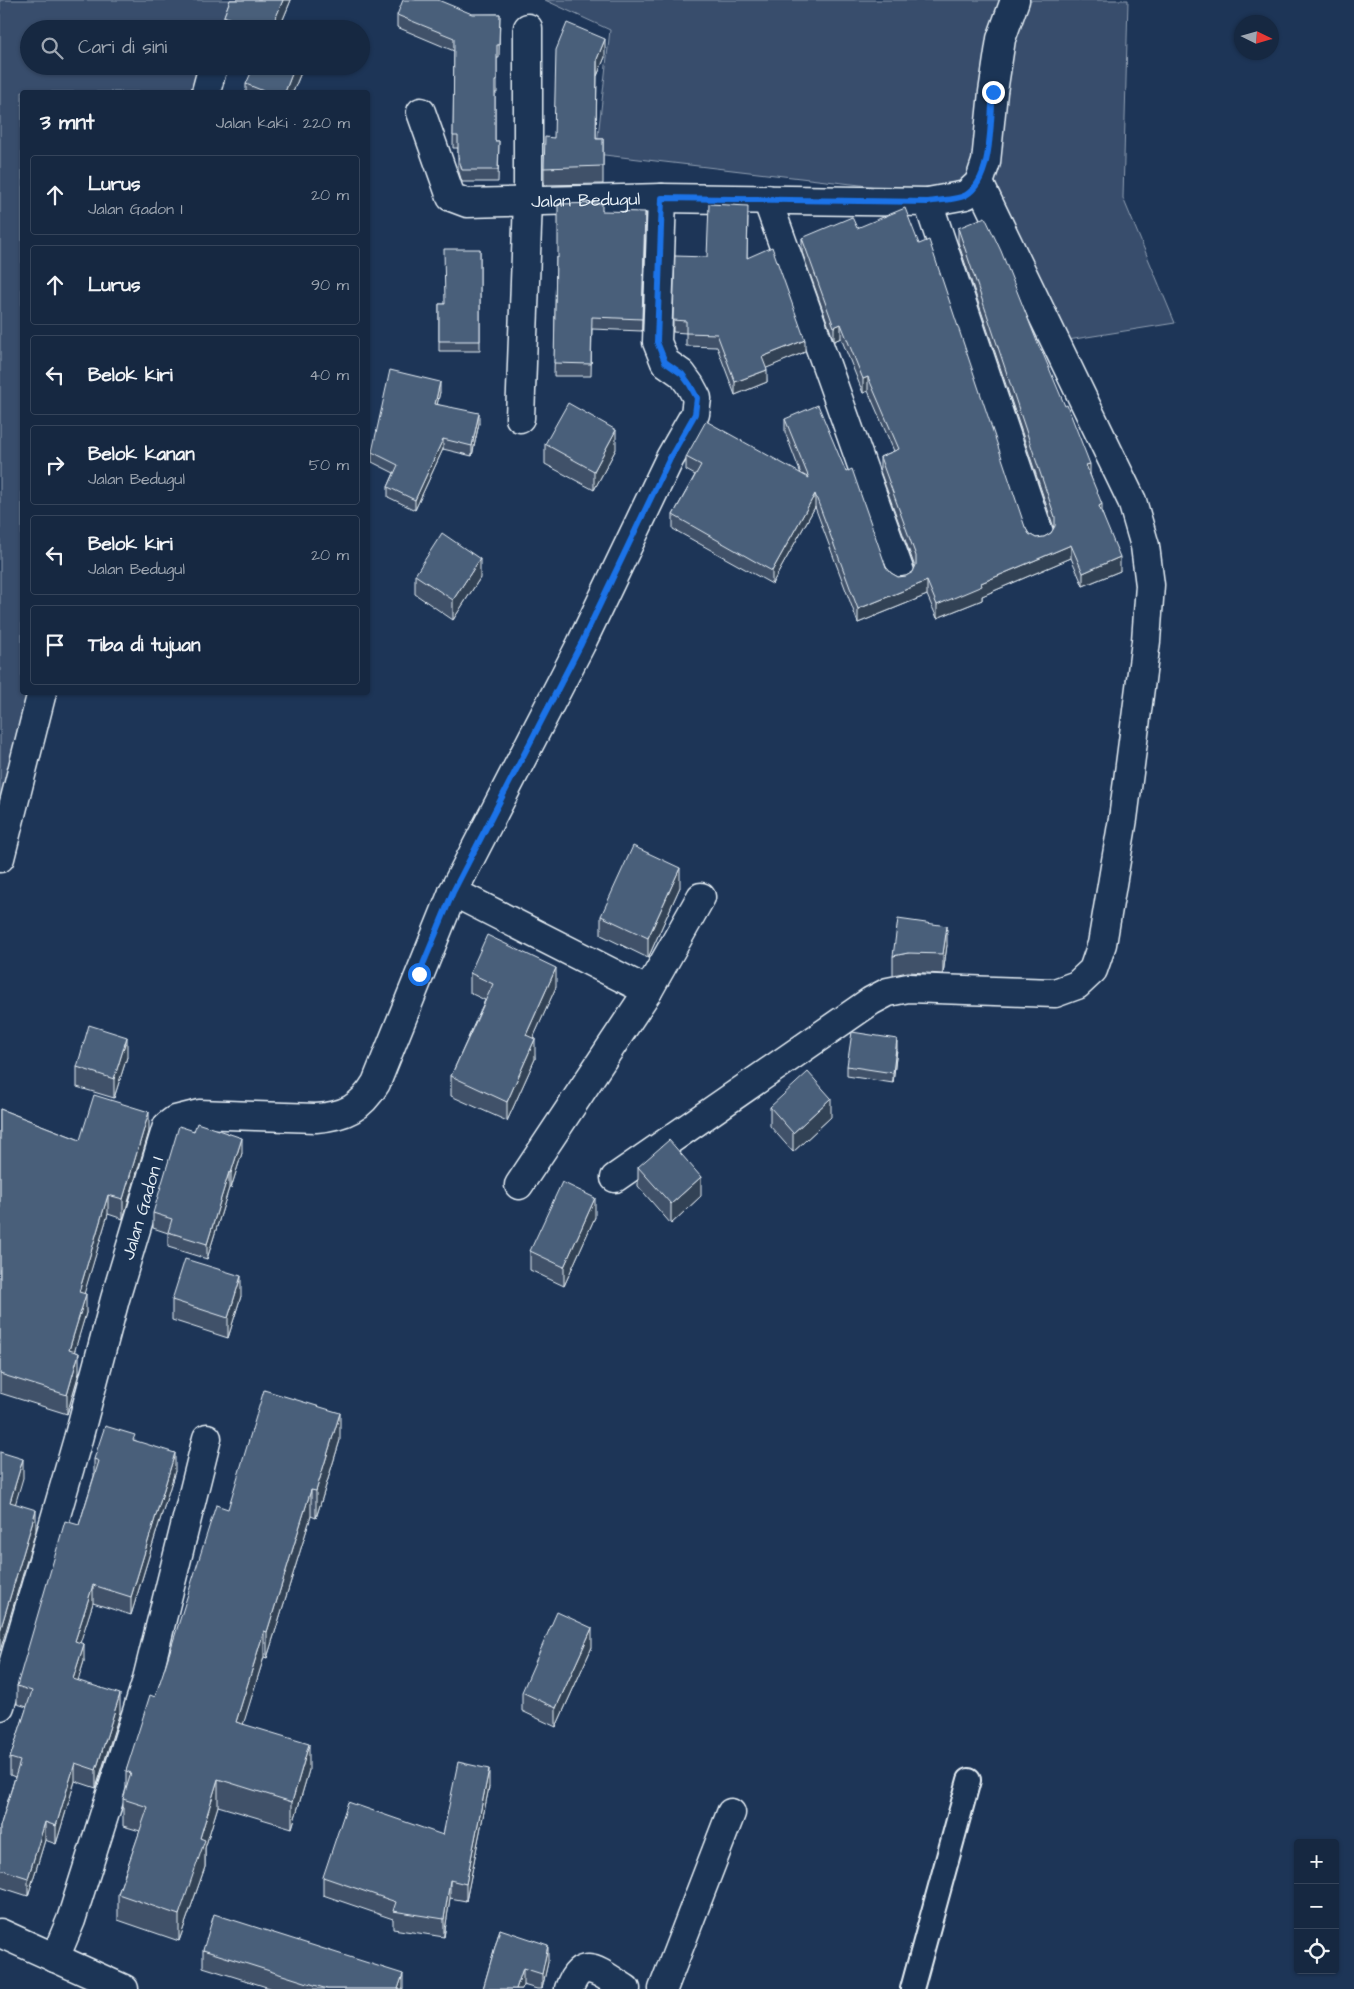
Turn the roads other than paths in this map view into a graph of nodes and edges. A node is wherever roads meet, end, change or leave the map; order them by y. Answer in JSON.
{"nodes":[{"id":1,"x":1015,"y":0,"type":"edge"},
{"id":2,"x":528,"y":28,"type":"dead end"},
{"id":3,"x":211,"y":75,"type":"edge"},
{"id":4,"x":207,"y":90,"type":"edge"},
{"id":5,"x":421,"y":112,"type":"dead end"},
{"id":6,"x":979,"y":183,"type":"junction"},
{"id":7,"x":662,"y":198,"type":"junction"},
{"id":8,"x":767,"y":199,"type":"junction"},
{"id":9,"x":528,"y":200,"type":"junction"},
{"id":10,"x":928,"y":202,"type":"junction"},
{"id":11,"x":520,"y":418,"type":"dead end"},
{"id":12,"x":1040,"y":536,"type":"edge"},
{"id":13,"x":901,"y":575,"type":"edge"},
{"id":14,"x":41,"y":695,"type":"edge"},
{"id":15,"x":0,"y":858,"type":"edge"},
{"id":16,"x":453,"y":892,"type":"junction"},
{"id":17,"x":701,"y":897,"type":"dead end"},
{"id":18,"x":648,"y":991,"type":"junction"},
{"id":19,"x":615,"y":1178,"type":"dead end"},
{"id":20,"x":519,"y":1185,"type":"dead end"},
{"id":21,"x":207,"y":1438,"type":"dead end"},
{"id":22,"x":0,"y":1706,"type":"edge"},
{"id":23,"x":969,"y":1780,"type":"dead end"},
{"id":24,"x":731,"y":1813,"type":"dead end"},
{"id":25,"x":0,"y":1933,"type":"edge"},
{"id":26,"x":55,"y":1958,"type":"junction"},
{"id":27,"x":124,"y":1989,"type":"edge"},
{"id":28,"x":569,"y":1989,"type":"edge"},
{"id":29,"x":626,"y":1989,"type":"edge"},
{"id":30,"x":663,"y":1989,"type":"edge"},
{"id":31,"x":912,"y":1989,"type":"edge"}],
"edges":[{"from":1,"to":6,"type":"street"},
{"from":2,"to":9,"type":"street"},
{"from":3,"to":4,"type":"street"},
{"from":5,"to":9,"type":"street","name":"Jalan Bedugul"},
{"from":6,"to":10,"type":"street","name":"Jalan Bedugul"},
{"from":6,"to":19,"type":"street"},
{"from":7,"to":8,"type":"street","name":"Jalan Bedugul"},
{"from":7,"to":9,"type":"street","name":"Jalan Bedugul"},
{"from":7,"to":16,"type":"street"},
{"from":8,"to":10,"type":"street","name":"Jalan Bedugul"},
{"from":8,"to":13,"type":"street"},
{"from":9,"to":11,"type":"street"},
{"from":10,"to":12,"type":"street"},
{"from":14,"to":15,"type":"street"},
{"from":16,"to":18,"type":"street"},
{"from":16,"to":22,"type":"street","name":"Jalan Gadon I"},
{"from":17,"to":18,"type":"street"},
{"from":18,"to":20,"type":"street"},
{"from":21,"to":26,"type":"street"},
{"from":23,"to":31,"type":"lane"},
{"from":24,"to":30,"type":"street"},
{"from":25,"to":26,"type":"street"},
{"from":26,"to":27,"type":"street"},
{"from":28,"to":29,"type":"street"}]}
